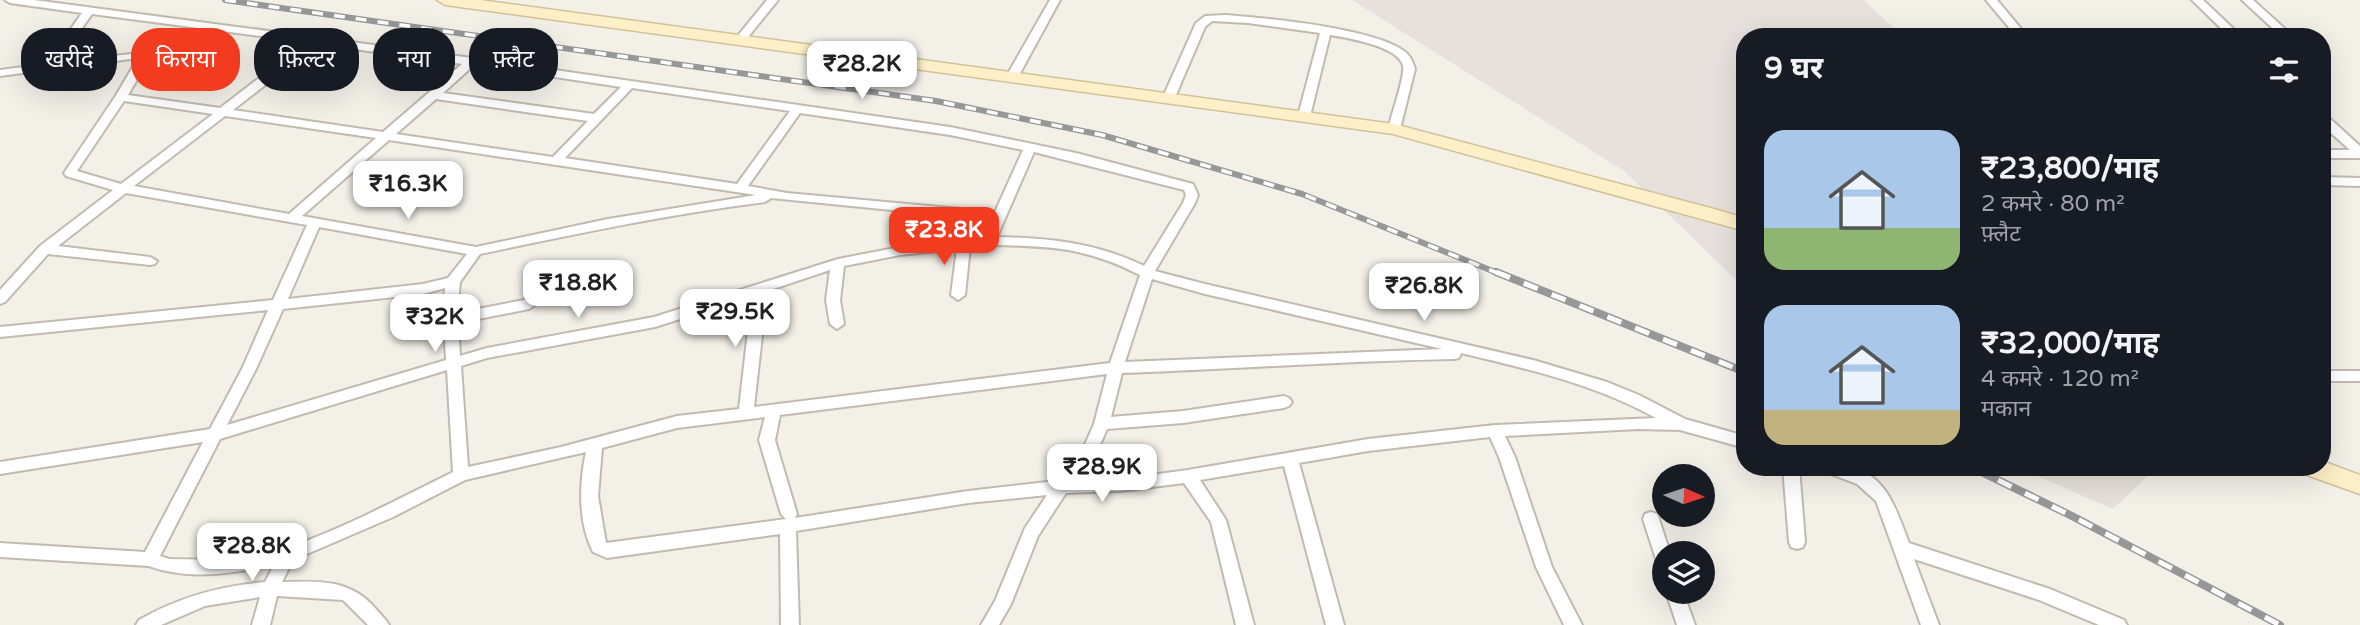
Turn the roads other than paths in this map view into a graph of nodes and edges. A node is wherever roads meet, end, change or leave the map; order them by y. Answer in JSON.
{"nodes":[{"id":1,"x":10,"y":0,"type":"edge"},
{"id":2,"x":446,"y":0,"type":"edge"},
{"id":3,"x":772,"y":0,"type":"edge"},
{"id":4,"x":1055,"y":0,"type":"edge"},
{"id":5,"x":1991,"y":0,"type":"edge"},
{"id":6,"x":2197,"y":0,"type":"edge"},
{"id":7,"x":2247,"y":0,"type":"edge"},
{"id":8,"x":89,"y":11,"type":"junction"},
{"id":9,"x":77,"y":28,"type":"edge"},
{"id":10,"x":2015,"y":28,"type":"edge"},
{"id":11,"x":2227,"y":28,"type":"edge"},
{"id":12,"x":2279,"y":28,"type":"edge"},
{"id":13,"x":1326,"y":31,"type":"junction"},
{"id":14,"x":254,"y":32,"type":"edge"},
{"id":15,"x":740,"y":40,"type":"junction"},
{"id":16,"x":359,"y":46,"type":"edge"},
{"id":17,"x":117,"y":57,"type":"edge"},
{"id":18,"x":469,"y":61,"type":"edge"},
{"id":19,"x":469,"y":64,"type":"edge"},
{"id":20,"x":21,"y":70,"type":"edge"},
{"id":21,"x":0,"y":73,"type":"edge"},
{"id":22,"x":558,"y":75,"type":"edge"},
{"id":23,"x":1012,"y":76,"type":"junction"},
{"id":24,"x":628,"y":86,"type":"junction"},
{"id":25,"x":254,"y":87,"type":"edge"},
{"id":26,"x":435,"y":95,"type":"junction"},
{"id":27,"x":121,"y":97,"type":"junction"},
{"id":28,"x":1170,"y":97,"type":"junction"},
{"id":29,"x":798,"y":107,"type":"junction"},
{"id":30,"x":223,"y":111,"type":"junction"},
{"id":31,"x":1304,"y":116,"type":"junction"},
{"id":32,"x":595,"y":118,"type":"junction"},
{"id":33,"x":2331,"y":127,"type":"edge"},
{"id":34,"x":1394,"y":129,"type":"junction"},
{"id":35,"x":386,"y":137,"type":"junction"},
{"id":36,"x":1030,"y":146,"type":"junction"},
{"id":37,"x":2360,"y":154,"type":"edge"},
{"id":38,"x":2331,"y":155,"type":"edge"},
{"id":39,"x":555,"y":162,"type":"junction"},
{"id":40,"x":2331,"y":181,"type":"edge"},
{"id":41,"x":2360,"y":182,"type":"edge"},
{"id":42,"x":121,"y":188,"type":"junction"},
{"id":43,"x":740,"y":188,"type":"junction"},
{"id":44,"x":787,"y":197,"type":"junction"},
{"id":45,"x":998,"y":216,"type":"junction"},
{"id":46,"x":292,"y":218,"type":"junction"},
{"id":47,"x":315,"y":222,"type":"junction"},
{"id":48,"x":1736,"y":223,"type":"edge"},
{"id":49,"x":989,"y":241,"type":"junction"},
{"id":50,"x":964,"y":244,"type":"junction"},
{"id":51,"x":45,"y":249,"type":"junction"},
{"id":52,"x":476,"y":251,"type":"junction"},
{"id":53,"x":150,"y":261,"type":"dead end"},
{"id":54,"x":838,"y":263,"type":"junction"},
{"id":55,"x":1147,"y":273,"type":"junction"},
{"id":56,"x":453,"y":281,"type":"junction"},
{"id":57,"x":760,"y":288,"type":"junction"},
{"id":58,"x":958,"y":295,"type":"dead end"},
{"id":59,"x":1,"y":302,"type":"edge"},
{"id":60,"x":279,"y":303,"type":"junction"},
{"id":61,"x":529,"y":304,"type":"dead end"},
{"id":62,"x":451,"y":319,"type":"junction"},
{"id":63,"x":837,"y":324,"type":"dead end"},
{"id":64,"x":0,"y":331,"type":"edge"},
{"id":65,"x":1476,"y":354,"type":"junction"},
{"id":66,"x":454,"y":364,"type":"junction"},
{"id":67,"x":1115,"y":368,"type":"junction"},
{"id":68,"x":2331,"y":376,"type":"edge"},
{"id":69,"x":2360,"y":376,"type":"edge"},
{"id":70,"x":1284,"y":402,"type":"dead end"},
{"id":71,"x":774,"y":410,"type":"junction"},
{"id":72,"x":746,"y":414,"type":"junction"},
{"id":73,"x":1102,"y":424,"type":"junction"},
{"id":74,"x":1680,"y":424,"type":"junction"},
{"id":75,"x":1495,"y":431,"type":"junction"},
{"id":76,"x":217,"y":434,"type":"junction"},
{"id":77,"x":1736,"y":440,"type":"edge"},
{"id":78,"x":594,"y":445,"type":"junction"},
{"id":79,"x":1290,"y":458,"type":"junction"},
{"id":80,"x":0,"y":468,"type":"edge"},
{"id":81,"x":2331,"y":474,"type":"edge"},
{"id":82,"x":461,"y":475,"type":"junction"},
{"id":83,"x":1792,"y":476,"type":"edge"},
{"id":84,"x":1857,"y":476,"type":"edge"},
{"id":85,"x":1188,"y":477,"type":"junction"},
{"id":86,"x":2360,"y":485,"type":"edge"},
{"id":87,"x":1061,"y":487,"type":"junction"},
{"id":88,"x":1651,"y":519,"type":"dead end"},
{"id":89,"x":789,"y":520,"type":"junction"},
{"id":90,"x":1658,"y":541,"type":"edge"},
{"id":91,"x":1797,"y":542,"type":"dead end"},
{"id":92,"x":1903,"y":548,"type":"junction"},
{"id":93,"x":0,"y":550,"type":"edge"},
{"id":94,"x":286,"y":555,"type":"junction"},
{"id":95,"x":150,"y":559,"type":"junction"},
{"id":96,"x":271,"y":587,"type":"junction"},
{"id":97,"x":1679,"y":604,"type":"edge"},
{"id":98,"x":145,"y":625,"type":"edge"},
{"id":99,"x":261,"y":625,"type":"edge"},
{"id":100,"x":380,"y":625,"type":"edge"},
{"id":101,"x":790,"y":625,"type":"edge"},
{"id":102,"x":990,"y":625,"type":"edge"},
{"id":103,"x":1245,"y":625,"type":"edge"},
{"id":104,"x":1335,"y":625,"type":"edge"},
{"id":105,"x":1573,"y":625,"type":"edge"},
{"id":106,"x":1686,"y":625,"type":"edge"},
{"id":107,"x":1930,"y":625,"type":"edge"},
{"id":108,"x":2118,"y":625,"type":"edge"}],
"edges":[{"from":1,"to":8,"type":"street"},
{"from":2,"to":15,"type":"street"},
{"from":3,"to":15,"type":"street"},
{"from":4,"to":23,"type":"street"},
{"from":5,"to":10,"type":"street"},
{"from":6,"to":11,"type":"street"},
{"from":7,"to":12,"type":"street"},
{"from":8,"to":9,"type":"street"},
{"from":8,"to":14,"type":"street"},
{"from":13,"to":28,"type":"street"},
{"from":13,"to":31,"type":"street"},
{"from":13,"to":34,"type":"street"},
{"from":15,"to":23,"type":"street"},
{"from":16,"to":18,"type":"street"},
{"from":17,"to":27,"type":"street"},
{"from":19,"to":26,"type":"street"},
{"from":20,"to":21,"type":"street"},
{"from":22,"to":24,"type":"street"},
{"from":23,"to":28,"type":"street"},
{"from":24,"to":29,"type":"street"},
{"from":24,"to":32,"type":"street"},
{"from":25,"to":30,"type":"street"},
{"from":26,"to":32,"type":"street"},
{"from":26,"to":35,"type":"street"},
{"from":27,"to":30,"type":"street"},
{"from":27,"to":42,"type":"street"},
{"from":28,"to":31,"type":"street"},
{"from":29,"to":36,"type":"street"},
{"from":29,"to":43,"type":"street"},
{"from":30,"to":35,"type":"street"},
{"from":30,"to":42,"type":"street"},
{"from":31,"to":34,"type":"street"},
{"from":32,"to":39,"type":"street"},
{"from":33,"to":37,"type":"street"},
{"from":34,"to":48,"type":"street"},
{"from":35,"to":39,"type":"street"},
{"from":35,"to":46,"type":"street"},
{"from":36,"to":45,"type":"street"},
{"from":36,"to":55,"type":"street"},
{"from":37,"to":38,"type":"street"},
{"from":39,"to":43,"type":"street"},
{"from":40,"to":41,"type":"street"},
{"from":42,"to":46,"type":"street"},
{"from":42,"to":51,"type":"street"},
{"from":43,"to":44,"type":"street"},
{"from":44,"to":45,"type":"street"},
{"from":44,"to":52,"type":"street"},
{"from":45,"to":49,"type":"street"},
{"from":46,"to":47,"type":"street"},
{"from":47,"to":52,"type":"street"},
{"from":47,"to":60,"type":"street"},
{"from":49,"to":50,"type":"street"},
{"from":49,"to":55,"type":"street"},
{"from":50,"to":54,"type":"street"},
{"from":50,"to":58,"type":"street"},
{"from":51,"to":53,"type":"street"},
{"from":51,"to":59,"type":"street"},
{"from":52,"to":56,"type":"street"},
{"from":54,"to":57,"type":"street"},
{"from":54,"to":63,"type":"street"},
{"from":55,"to":65,"type":"street"},
{"from":55,"to":67,"type":"street"},
{"from":56,"to":60,"type":"street"},
{"from":56,"to":62,"type":"street"},
{"from":57,"to":66,"type":"street"},
{"from":57,"to":72,"type":"street"},
{"from":60,"to":64,"type":"street"},
{"from":60,"to":76,"type":"street"},
{"from":61,"to":62,"type":"street"},
{"from":62,"to":66,"type":"street"},
{"from":65,"to":67,"type":"street"},
{"from":65,"to":74,"type":"street"},
{"from":66,"to":76,"type":"street"},
{"from":66,"to":82,"type":"street"},
{"from":67,"to":71,"type":"street"},
{"from":67,"to":73,"type":"street"},
{"from":68,"to":69,"type":"street"},
{"from":70,"to":73,"type":"street"},
{"from":71,"to":72,"type":"street"},
{"from":71,"to":89,"type":"street"},
{"from":72,"to":78,"type":"street"},
{"from":73,"to":87,"type":"street"},
{"from":74,"to":75,"type":"street"},
{"from":74,"to":77,"type":"street"},
{"from":75,"to":79,"type":"street"},
{"from":75,"to":105,"type":"street"},
{"from":76,"to":80,"type":"street"},
{"from":76,"to":95,"type":"street"},
{"from":78,"to":82,"type":"street"},
{"from":78,"to":89,"type":"street"},
{"from":79,"to":85,"type":"street"},
{"from":79,"to":104,"type":"street"},
{"from":81,"to":86,"type":"street"},
{"from":82,"to":94,"type":"street"},
{"from":83,"to":91,"type":"street"},
{"from":84,"to":92,"type":"street"},
{"from":85,"to":87,"type":"street"},
{"from":85,"to":103,"type":"street"},
{"from":87,"to":89,"type":"street"},
{"from":87,"to":102,"type":"street"},
{"from":88,"to":90,"type":"street"},
{"from":89,"to":101,"type":"street"},
{"from":92,"to":107,"type":"street"},
{"from":92,"to":108,"type":"street"},
{"from":93,"to":95,"type":"street"},
{"from":94,"to":95,"type":"street"},
{"from":94,"to":96,"type":"street"},
{"from":96,"to":98,"type":"street"},
{"from":96,"to":99,"type":"street"},
{"from":96,"to":100,"type":"street"},
{"from":97,"to":106,"type":"street"}]}
